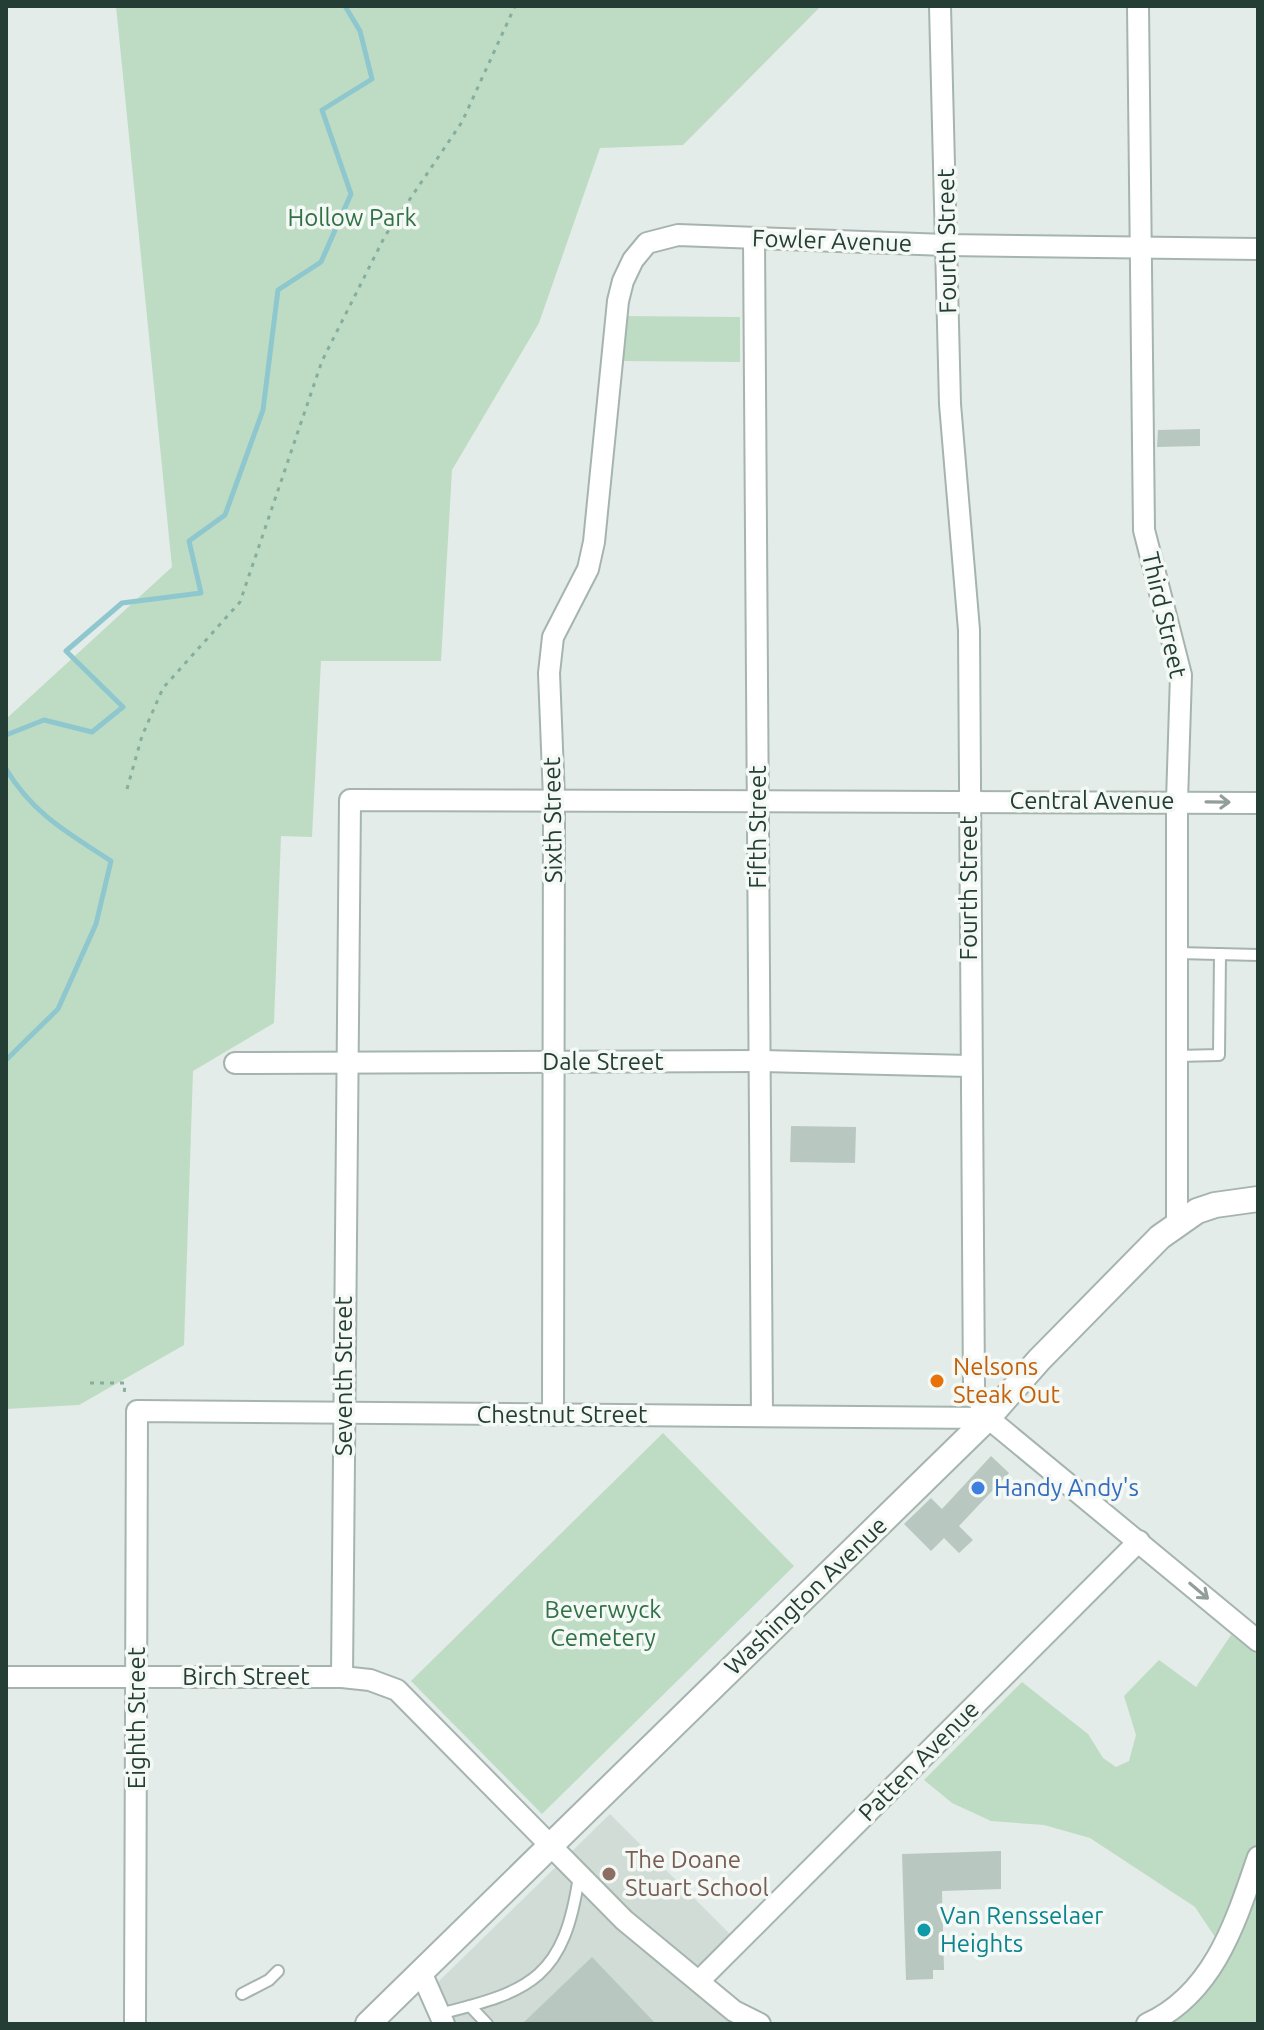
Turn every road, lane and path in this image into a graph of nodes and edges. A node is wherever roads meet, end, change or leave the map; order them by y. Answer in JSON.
{"nodes":[{"id":1,"x":515,"y":6,"type":"edge"},
{"id":2,"x":940,"y":6,"type":"edge"},
{"id":3,"x":1138,"y":6,"type":"edge"},
{"id":4,"x":754,"y":239,"type":"junction"},
{"id":5,"x":647,"y":243,"type":"joint"},
{"id":6,"x":946,"y":245,"type":"junction"},
{"id":7,"x":1141,"y":246,"type":"junction"},
{"id":8,"x":1258,"y":249,"type":"edge"},
{"id":9,"x":127,"y":789,"type":"dead end"},
{"id":10,"x":554,"y":798,"type":"junction"},
{"id":11,"x":757,"y":799,"type":"junction"},
{"id":12,"x":350,"y":800,"type":"joint"},
{"id":13,"x":969,"y":800,"type":"junction"},
{"id":14,"x":1177,"y":801,"type":"junction"},
{"id":15,"x":1258,"y":803,"type":"edge"},
{"id":16,"x":1178,"y":953,"type":"junction"},
{"id":17,"x":1220,"y":954,"type":"junction"},
{"id":18,"x":1258,"y":955,"type":"edge"},
{"id":19,"x":1177,"y":1056,"type":"junction"},
{"id":20,"x":759,"y":1061,"type":"junction"},
{"id":21,"x":553,"y":1062,"type":"junction"},
{"id":22,"x":235,"y":1063,"type":"dead end"},
{"id":23,"x":346,"y":1063,"type":"junction"},
{"id":24,"x":970,"y":1066,"type":"junction"},
{"id":25,"x":1258,"y":1199,"type":"edge"},
{"id":26,"x":1177,"y":1224,"type":"junction"},
{"id":27,"x":90,"y":1383,"type":"dead end"},
{"id":28,"x":137,"y":1411,"type":"junction"},
{"id":29,"x":344,"y":1413,"type":"junction"},
{"id":30,"x":553,"y":1415,"type":"junction"},
{"id":31,"x":762,"y":1416,"type":"junction"},
{"id":32,"x":988,"y":1418,"type":"junction"},
{"id":33,"x":1139,"y":1541,"type":"junction"},
{"id":34,"x":1258,"y":1641,"type":"edge"},
{"id":35,"x":137,"y":1676,"type":"junction"},
{"id":36,"x":6,"y":1677,"type":"edge"},
{"id":37,"x":342,"y":1677,"type":"junction"},
{"id":38,"x":549,"y":1848,"type":"junction"},
{"id":39,"x":1258,"y":1857,"type":"edge"},
{"id":40,"x":579,"y":1875,"type":"junction"},
{"id":41,"x":278,"y":1971,"type":"dead end"},
{"id":42,"x":421,"y":1972,"type":"junction"},
{"id":43,"x":699,"y":1981,"type":"junction"},
{"id":44,"x":242,"y":1994,"type":"dead end"},
{"id":45,"x":470,"y":2006,"type":"junction"},
{"id":46,"x":442,"y":2019,"type":"edge"},
{"id":47,"x":135,"y":2024,"type":"edge"},
{"id":48,"x":368,"y":2024,"type":"edge"},
{"id":49,"x":487,"y":2024,"type":"edge"},
{"id":50,"x":760,"y":2024,"type":"edge"},
{"id":51,"x":1147,"y":2024,"type":"edge"}],
"edges":[{"from":1,"to":9,"type":"path"},
{"from":2,"to":6,"type":"street","name":"Fourth Street"},
{"from":3,"to":7,"type":"street","name":"Third Street"},
{"from":4,"to":5,"type":"street","name":"Fowler Avenue"},
{"from":4,"to":6,"type":"street","name":"Fowler Avenue"},
{"from":4,"to":11,"type":"street","name":"Fifth Street"},
{"from":5,"to":10,"type":"street","name":"Sixth Street"},
{"from":6,"to":7,"type":"street","name":"Fowler Avenue"},
{"from":6,"to":13,"type":"street","name":"Fourth Street"},
{"from":7,"to":8,"type":"street","name":"Fowler Avenue"},
{"from":7,"to":14,"type":"street","name":"Third Street"},
{"from":10,"to":11,"type":"street","name":"Central Avenue"},
{"from":10,"to":12,"type":"street","name":"Central Avenue"},
{"from":10,"to":21,"type":"street","name":"Sixth Street"},
{"from":11,"to":13,"type":"street","name":"Central Avenue"},
{"from":11,"to":20,"type":"street","name":"Fifth Street"},
{"from":12,"to":23,"type":"street","name":"Seventh Street"},
{"from":13,"to":14,"type":"street","name":"Central Avenue"},
{"from":13,"to":24,"type":"street","name":"Fourth Street"},
{"from":14,"to":15,"type":"street","name":"Central Avenue","one_way":true},
{"from":14,"to":16,"type":"street","name":"Third Street"},
{"from":16,"to":17,"type":"lane"},
{"from":16,"to":19,"type":"street","name":"Third Street"},
{"from":17,"to":18,"type":"lane"},
{"from":17,"to":19,"type":"lane"},
{"from":19,"to":26,"type":"street","name":"Third Street"},
{"from":20,"to":21,"type":"street","name":"Dale Street"},
{"from":20,"to":24,"type":"street","name":"Dale Street"},
{"from":20,"to":31,"type":"street","name":"Fifth Street"},
{"from":21,"to":23,"type":"street","name":"Dale Street"},
{"from":21,"to":30,"type":"street","name":"Sixth Street"},
{"from":22,"to":23,"type":"street","name":"Dale Street"},
{"from":23,"to":29,"type":"street","name":"Seventh Street"},
{"from":24,"to":32,"type":"street","name":"Fourth Street"},
{"from":25,"to":26,"type":"street","name":"Washington Avenue"},
{"from":26,"to":32,"type":"street","name":"Washington Avenue"},
{"from":27,"to":28,"type":"path"},
{"from":28,"to":29,"type":"street","name":"Chestnut Street"},
{"from":28,"to":35,"type":"street","name":"Eighth Street"},
{"from":29,"to":30,"type":"street","name":"Chestnut Street"},
{"from":29,"to":37,"type":"street","name":"Seventh Street"},
{"from":30,"to":31,"type":"street","name":"Chestnut Street"},
{"from":31,"to":32,"type":"street","name":"Chestnut Street"},
{"from":32,"to":33,"type":"street","name":"Fourth Street"},
{"from":32,"to":38,"type":"street","name":"Washington Avenue"},
{"from":33,"to":34,"type":"street","name":"Fourth Street","one_way":true},
{"from":33,"to":43,"type":"street","name":"Patten Avenue"},
{"from":35,"to":36,"type":"street","name":"Birch Street"},
{"from":35,"to":37,"type":"street","name":"Birch Street"},
{"from":35,"to":47,"type":"street","name":"Eighth Street"},
{"from":37,"to":38,"type":"street"},
{"from":38,"to":40,"type":"street"},
{"from":38,"to":42,"type":"street","name":"Washington Avenue"},
{"from":39,"to":51,"type":"street"},
{"from":40,"to":43,"type":"street"},
{"from":40,"to":45,"type":"lane"},
{"from":41,"to":44,"type":"lane"},
{"from":42,"to":46,"type":"street"},
{"from":42,"to":48,"type":"street","name":"Washington Avenue"},
{"from":43,"to":50,"type":"street"},
{"from":45,"to":46,"type":"lane"},
{"from":45,"to":49,"type":"lane"}]}
